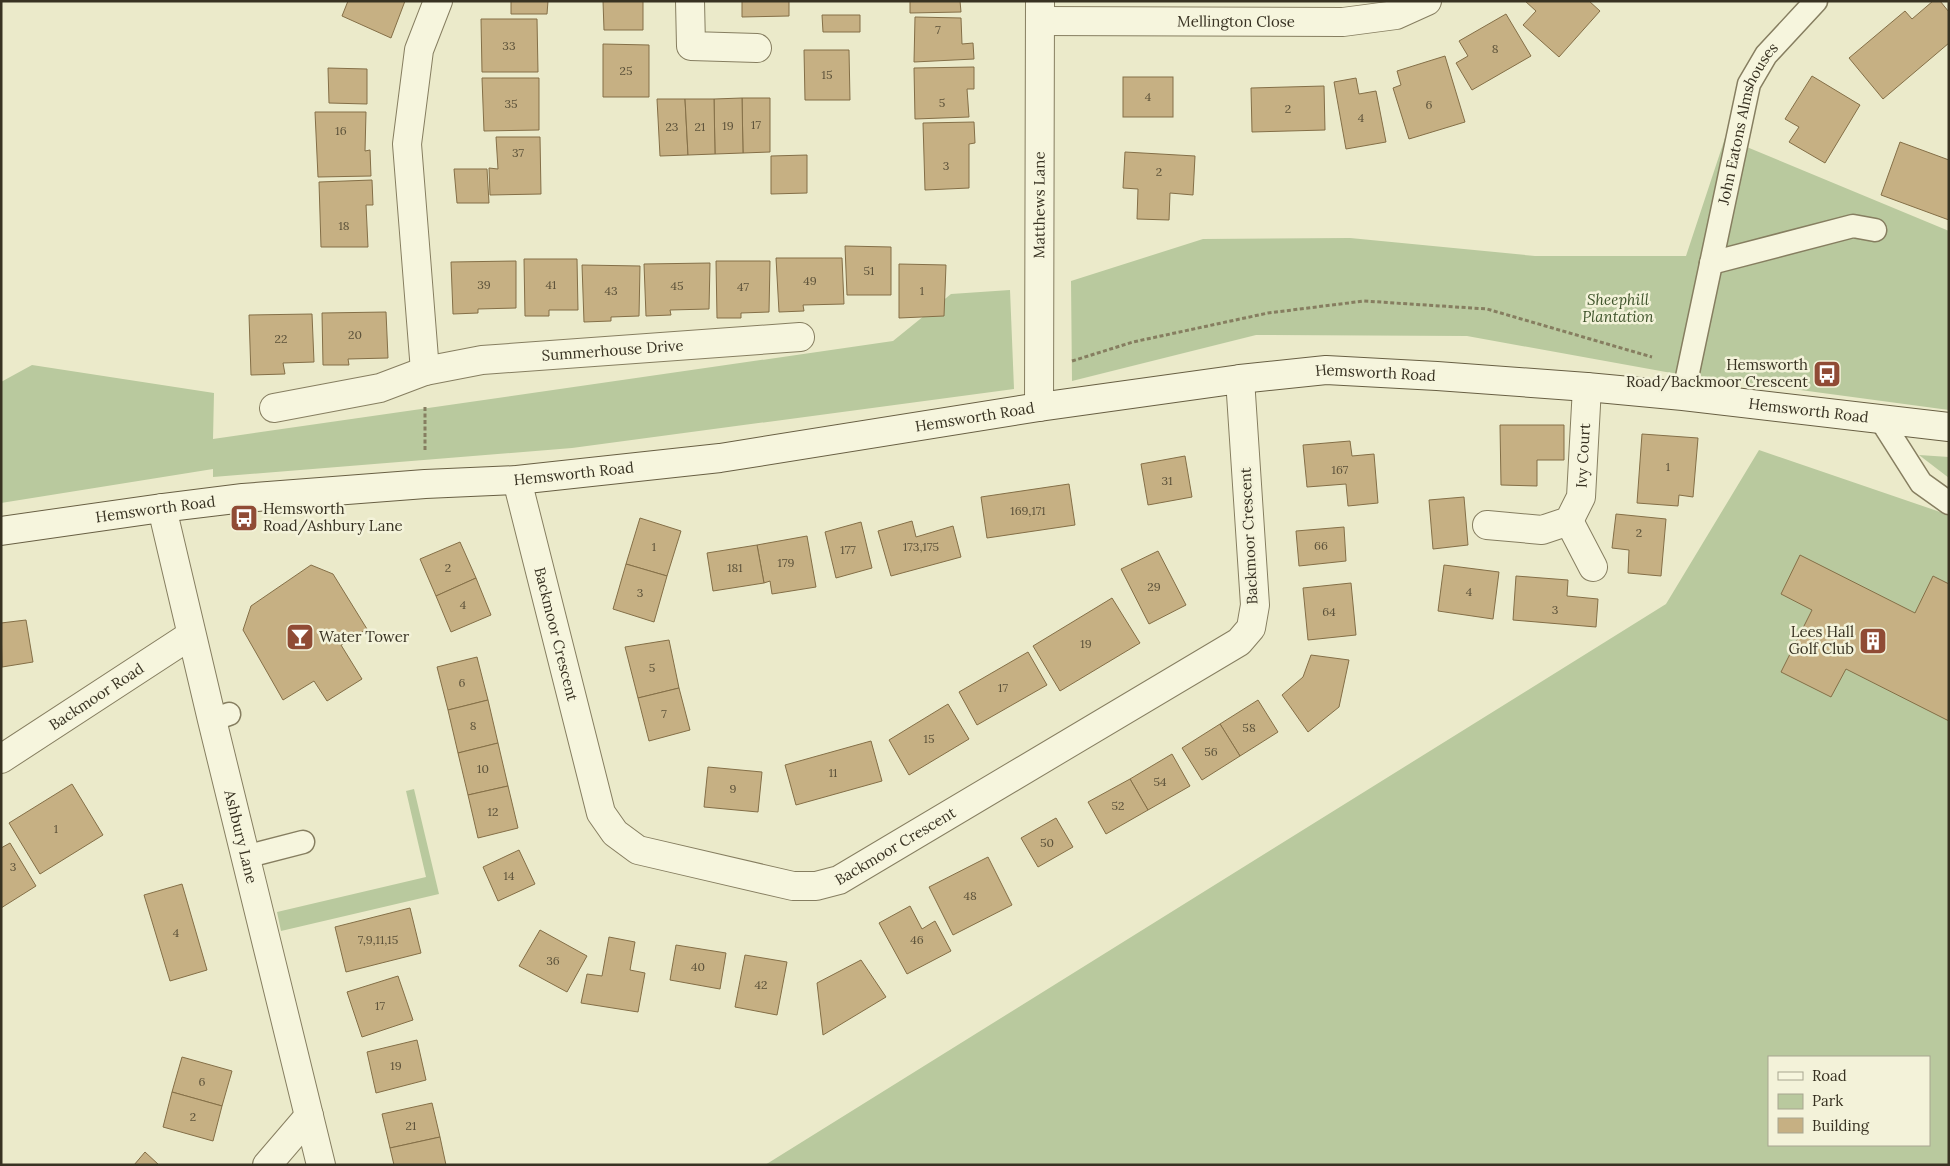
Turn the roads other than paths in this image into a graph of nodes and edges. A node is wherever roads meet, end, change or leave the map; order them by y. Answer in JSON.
{"nodes":[{"id":1,"x":438,"y":1,"type":"edge"},
{"id":2,"x":690,"y":1,"type":"edge"},
{"id":3,"x":1427,"y":1,"type":"edge"},
{"id":4,"x":1816,"y":1,"type":"edge"},
{"id":5,"x":1040,"y":11,"type":"edge"},
{"id":6,"x":757,"y":48,"type":"dead end"},
{"id":7,"x":1875,"y":230,"type":"dead end"},
{"id":8,"x":1711,"y":263,"type":"junction"},
{"id":9,"x":800,"y":337,"type":"dead end"},
{"id":10,"x":425,"y":371,"type":"junction"},
{"id":11,"x":1240,"y":378,"type":"junction"},
{"id":12,"x":1587,"y":387,"type":"junction"},
{"id":13,"x":1683,"y":396,"type":"junction"},
{"id":14,"x":1039,"y":407,"type":"junction"},
{"id":15,"x":274,"y":408,"type":"dead end"},
{"id":16,"x":1881,"y":420,"type":"junction"},
{"id":17,"x":1949,"y":427,"type":"edge"},
{"id":18,"x":518,"y":480,"type":"junction"},
{"id":19,"x":1949,"y":503,"type":"edge"},
{"id":20,"x":162,"y":508,"type":"junction"},
{"id":21,"x":1570,"y":521,"type":"junction"},
{"id":22,"x":1487,"y":525,"type":"dead end"},
{"id":23,"x":1,"y":531,"type":"edge"},
{"id":24,"x":1593,"y":567,"type":"dead end"},
{"id":25,"x":191,"y":635,"type":"junction"},
{"id":26,"x":1,"y":759,"type":"edge"},
{"id":27,"x":304,"y":842,"type":"dead end"},
{"id":28,"x":245,"y":858,"type":"junction"},
{"id":29,"x":309,"y":1116,"type":"junction"},
{"id":30,"x":267,"y":1165,"type":"edge"},
{"id":31,"x":321,"y":1165,"type":"edge"}],
"edges":[{"from":1,"to":10,"type":"street"},
{"from":2,"to":6,"type":"street"},
{"from":3,"to":5,"type":"street","name":"Mellington Close"},
{"from":4,"to":8,"type":"lane","name":"John Eatons Almshouses"},
{"from":5,"to":14,"type":"street","name":"Matthews Lane"},
{"from":7,"to":8,"type":"lane"},
{"from":8,"to":13,"type":"lane","name":"John Eatons Almshouses"},
{"from":9,"to":10,"type":"street","name":"Summerhouse Drive"},
{"from":10,"to":15,"type":"street","name":"Summerhouse Drive"},
{"from":11,"to":12,"type":"street","name":"Hemsworth Road"},
{"from":11,"to":14,"type":"street","name":"Hemsworth Road"},
{"from":11,"to":18,"type":"street","name":"Backmoor Crescent"},
{"from":12,"to":13,"type":"street","name":"Hemsworth Road"},
{"from":12,"to":21,"type":"street","name":"Ivy Court"},
{"from":13,"to":16,"type":"street","name":"Hemsworth Road"},
{"from":14,"to":18,"type":"street","name":"Hemsworth Road"},
{"from":16,"to":17,"type":"street","name":"Hemsworth Road"},
{"from":16,"to":19,"type":"lane"},
{"from":18,"to":20,"type":"street","name":"Hemsworth Road"},
{"from":20,"to":23,"type":"street","name":"Hemsworth Road"},
{"from":20,"to":25,"type":"street","name":"Ashbury Lane"},
{"from":21,"to":22,"type":"street"},
{"from":21,"to":24,"type":"street"},
{"from":25,"to":26,"type":"street","name":"Backmoor Road"},
{"from":25,"to":28,"type":"street","name":"Ashbury Lane"},
{"from":27,"to":28,"type":"lane"},
{"from":28,"to":29,"type":"street","name":"Ashbury Lane"},
{"from":29,"to":30,"type":"street"},
{"from":29,"to":31,"type":"street","name":"Ashbury Lane"}]}
